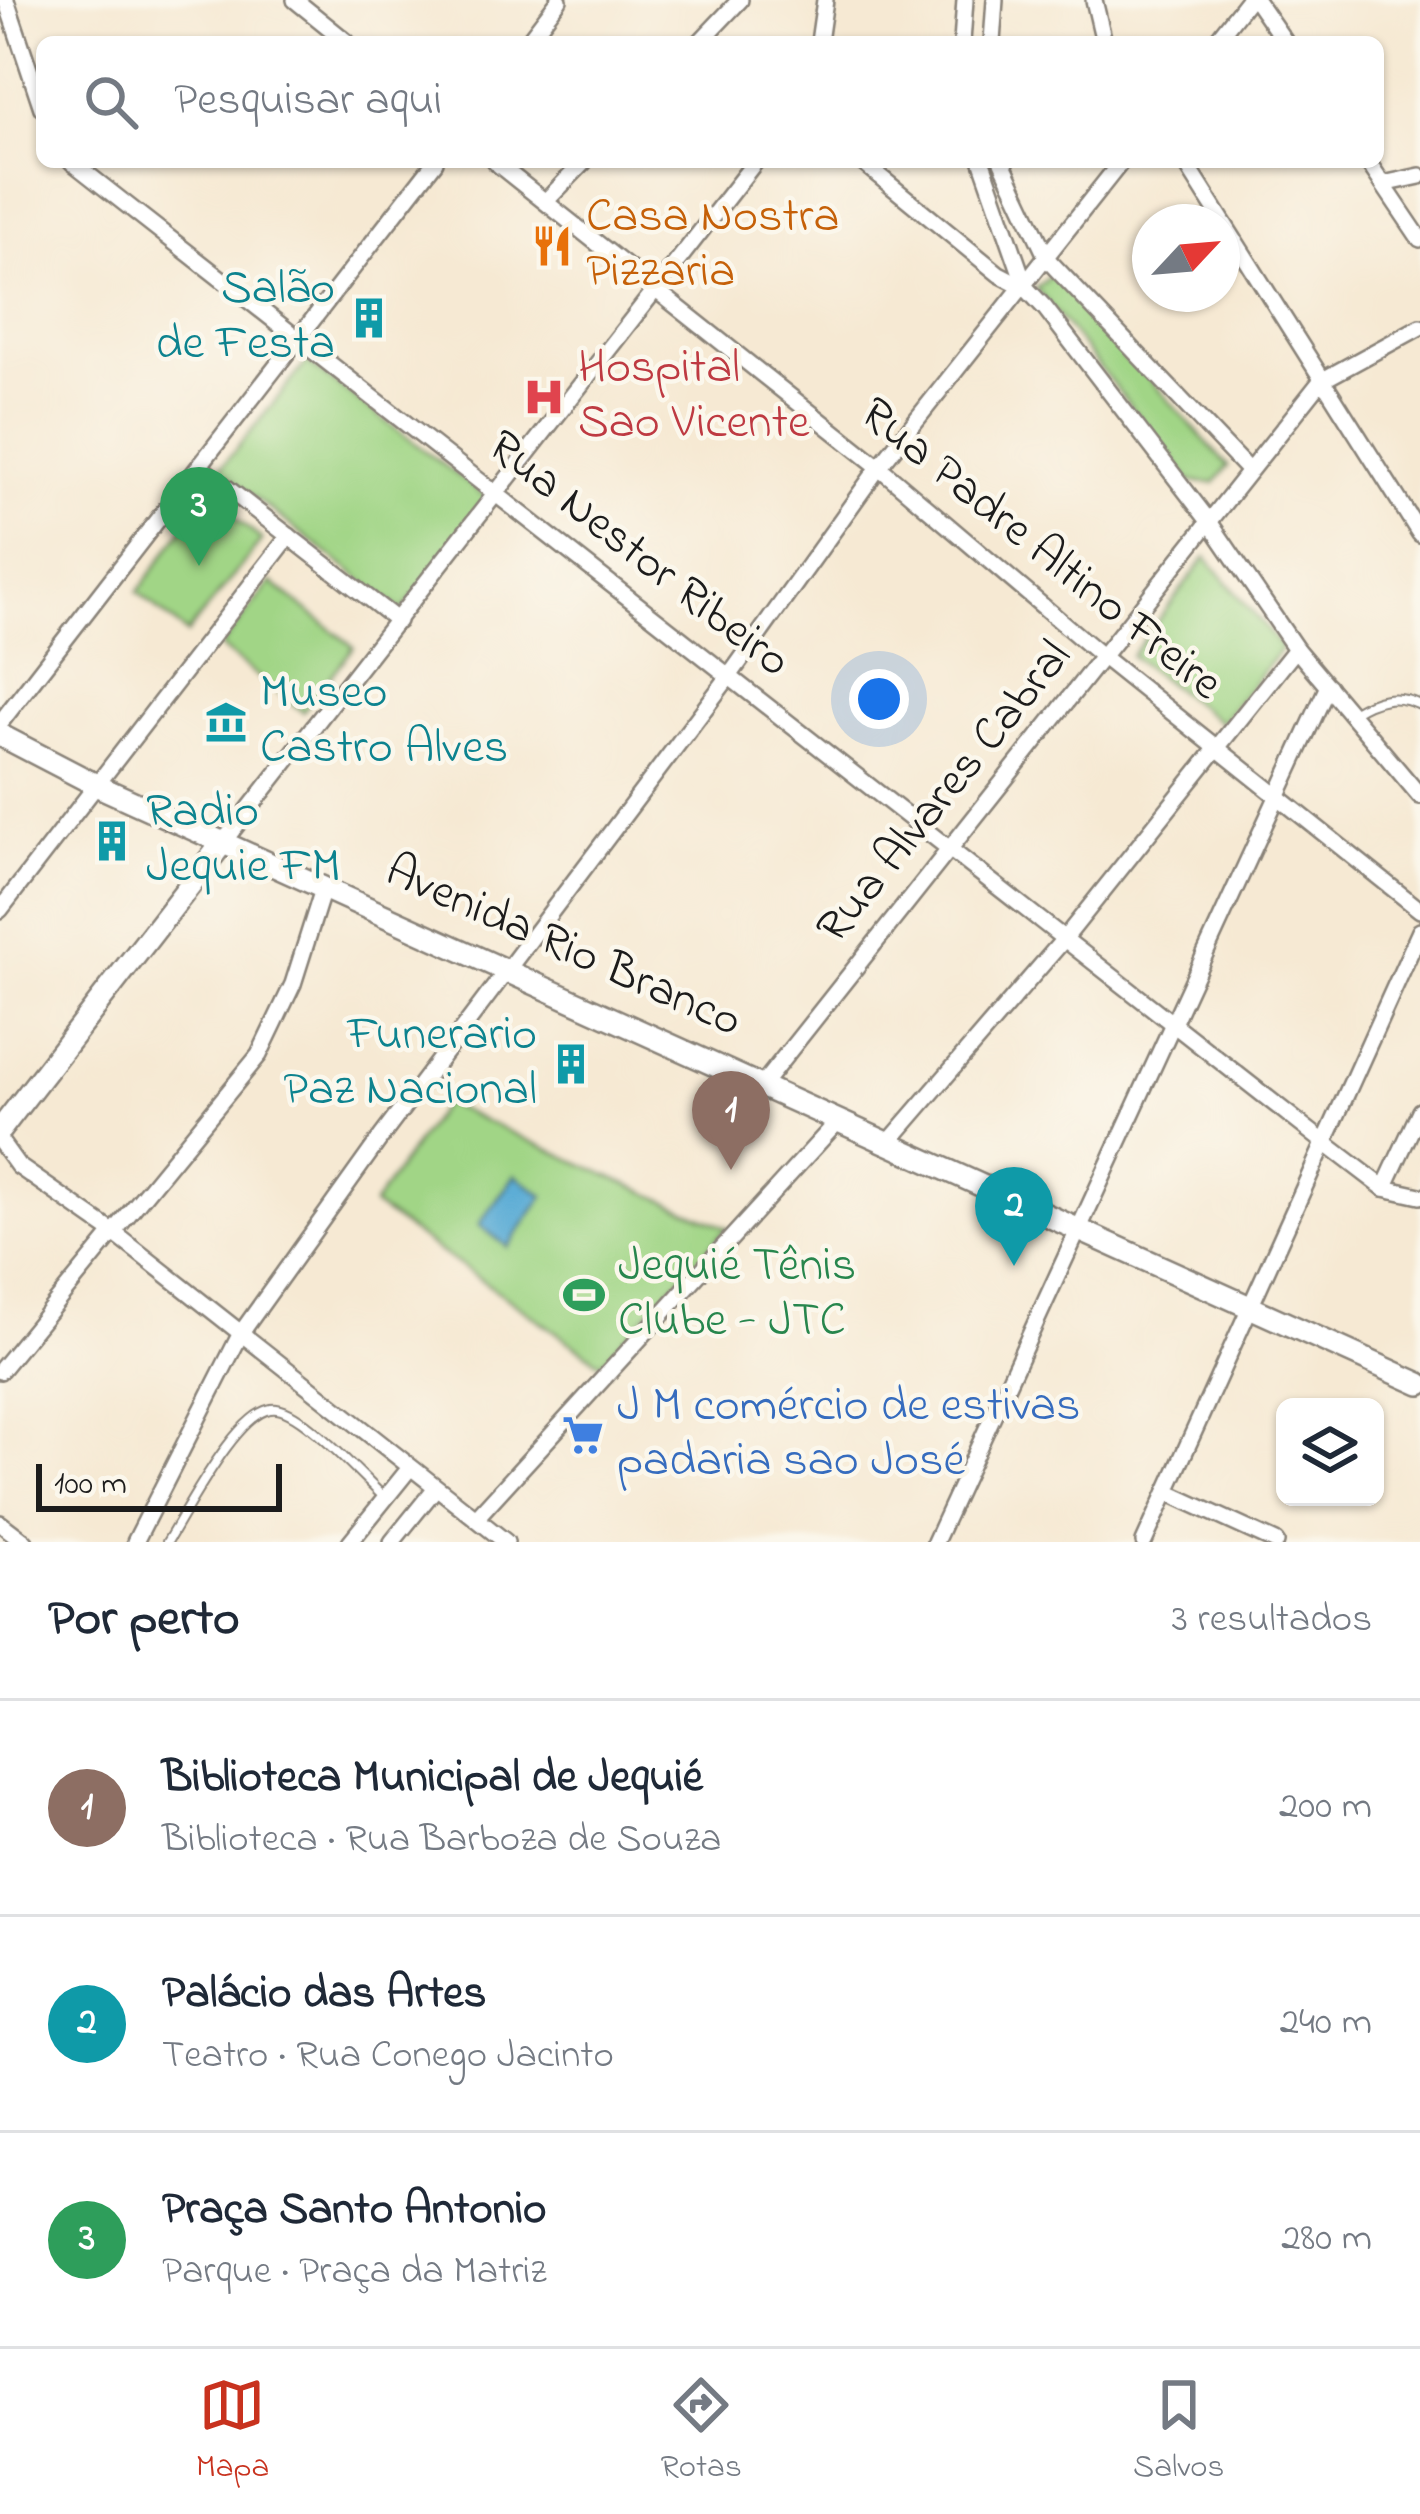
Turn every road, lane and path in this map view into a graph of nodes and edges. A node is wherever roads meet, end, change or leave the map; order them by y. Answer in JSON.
{"nodes":[{"id":1,"x":6,"y":0,"type":"edge"},
{"id":2,"x":559,"y":0,"type":"edge"},
{"id":3,"x":740,"y":0,"type":"edge"},
{"id":4,"x":825,"y":0,"type":"edge"},
{"id":5,"x":965,"y":0,"type":"edge"},
{"id":6,"x":995,"y":0,"type":"edge"},
{"id":7,"x":1094,"y":0,"type":"edge"},
{"id":8,"x":1252,"y":0,"type":"edge"},
{"id":9,"x":306,"y":3,"type":"edge"},
{"id":10,"x":341,"y":36,"type":"edge"},
{"id":11,"x":532,"y":36,"type":"edge"},
{"id":12,"x":706,"y":36,"type":"edge"},
{"id":13,"x":820,"y":36,"type":"edge"},
{"id":14,"x":962,"y":36,"type":"edge"},
{"id":15,"x":992,"y":36,"type":"edge"},
{"id":16,"x":1103,"y":36,"type":"edge"},
{"id":17,"x":1220,"y":36,"type":"edge"},
{"id":18,"x":1280,"y":36,"type":"edge"},
{"id":19,"x":36,"y":90,"type":"edge"},
{"id":20,"x":80,"y":168,"type":"edge"},
{"id":21,"x":430,"y":168,"type":"edge"},
{"id":22,"x":503,"y":168,"type":"edge"},
{"id":23,"x":578,"y":168,"type":"edge"},
{"id":24,"x":750,"y":168,"type":"edge"},
{"id":25,"x":869,"y":168,"type":"edge"},
{"id":26,"x":984,"y":168,"type":"edge"},
{"id":27,"x":1005,"y":168,"type":"edge"},
{"id":28,"x":1117,"y":168,"type":"edge"},
{"id":29,"x":1189,"y":168,"type":"edge"},
{"id":30,"x":1372,"y":168,"type":"edge"},
{"id":31,"x":1420,"y":176,"type":"edge"},
{"id":32,"x":1383,"y":184,"type":"junction"},
{"id":33,"x":546,"y":201,"type":"junction"},
{"id":34,"x":1420,"y":239,"type":"edge"},
{"id":35,"x":1048,"y":260,"type":"junction"},
{"id":36,"x":653,"y":287,"type":"junction"},
{"id":37,"x":1026,"y":288,"type":"junction"},
{"id":38,"x":1420,"y":328,"type":"edge"},
{"id":39,"x":296,"y":338,"type":"junction"},
{"id":40,"x":1322,"y":381,"type":"junction"},
{"id":41,"x":200,"y":467,"type":"junction"},
{"id":42,"x":879,"y":467,"type":"junction"},
{"id":43,"x":1247,"y":469,"type":"junction"},
{"id":44,"x":497,"y":495,"type":"junction"},
{"id":45,"x":1208,"y":520,"type":"junction"},
{"id":46,"x":1420,"y":534,"type":"edge"},
{"id":47,"x":289,"y":536,"type":"junction"},
{"id":48,"x":398,"y":621,"type":"junction"},
{"id":49,"x":1296,"y":649,"type":"junction"},
{"id":50,"x":1104,"y":658,"type":"junction"},
{"id":51,"x":730,"y":675,"type":"junction"},
{"id":52,"x":1328,"y":686,"type":"junction"},
{"id":53,"x":1420,"y":705,"type":"edge"},
{"id":54,"x":1351,"y":713,"type":"junction"},
{"id":55,"x":0,"y":723,"type":"edge"},
{"id":56,"x":0,"y":735,"type":"edge"},
{"id":57,"x":1220,"y":747,"type":"junction"},
{"id":58,"x":100,"y":787,"type":"junction"},
{"id":59,"x":1276,"y":791,"type":"junction"},
{"id":60,"x":1420,"y":796,"type":"edge"},
{"id":61,"x":224,"y":841,"type":"junction"},
{"id":62,"x":951,"y":850,"type":"junction"},
{"id":63,"x":324,"y":886,"type":"junction"},
{"id":64,"x":0,"y":910,"type":"edge"},
{"id":65,"x":1420,"y":910,"type":"edge"},
{"id":66,"x":1420,"y":932,"type":"edge"},
{"id":67,"x":1065,"y":938,"type":"junction"},
{"id":68,"x":506,"y":969,"type":"junction"},
{"id":69,"x":1171,"y":1025,"type":"junction"},
{"id":70,"x":764,"y":1084,"type":"junction"},
{"id":71,"x":1420,"y":1111,"type":"edge"},
{"id":72,"x":840,"y":1120,"type":"junction"},
{"id":73,"x":0,"y":1130,"type":"edge"},
{"id":74,"x":890,"y":1141,"type":"junction"},
{"id":75,"x":0,"y":1142,"type":"edge"},
{"id":76,"x":1325,"y":1143,"type":"junction"},
{"id":77,"x":0,"y":1162,"type":"edge"},
{"id":78,"x":18,"y":1166,"type":"junction"},
{"id":79,"x":1384,"y":1188,"type":"junction"},
{"id":80,"x":1420,"y":1196,"type":"edge"},
{"id":81,"x":1078,"y":1226,"type":"junction"},
{"id":82,"x":115,"y":1233,"type":"junction"},
{"id":83,"x":1251,"y":1307,"type":"junction"},
{"id":84,"x":241,"y":1333,"type":"junction"},
{"id":85,"x":0,"y":1371,"type":"edge"},
{"id":86,"x":1420,"y":1384,"type":"edge"},
{"id":87,"x":409,"y":1469,"type":"junction"},
{"id":88,"x":434,"y":1490,"type":"junction"},
{"id":89,"x":1167,"y":1492,"type":"junction"},
{"id":90,"x":386,"y":1499,"type":"junction"},
{"id":91,"x":476,"y":1518,"type":"junction"},
{"id":92,"x":0,"y":1523,"type":"edge"},
{"id":93,"x":25,"y":1542,"type":"edge"},
{"id":94,"x":135,"y":1542,"type":"edge"},
{"id":95,"x":167,"y":1542,"type":"edge"},
{"id":96,"x":350,"y":1542,"type":"edge"},
{"id":97,"x":392,"y":1542,"type":"edge"},
{"id":98,"x":506,"y":1542,"type":"edge"},
{"id":99,"x":935,"y":1542,"type":"edge"},
{"id":100,"x":1144,"y":1542,"type":"edge"},
{"id":101,"x":1276,"y":1542,"type":"edge"}],
"edges":[{"from":1,"to":19,"type":"street"},
{"from":2,"to":11,"type":"street"},
{"from":3,"to":12,"type":"street"},
{"from":4,"to":13,"type":"street"},
{"from":5,"to":14,"type":"street"},
{"from":6,"to":15,"type":"street"},
{"from":7,"to":16,"type":"street"},
{"from":8,"to":17,"type":"street"},
{"from":8,"to":18,"type":"street"},
{"from":9,"to":10,"type":"street"},
{"from":20,"to":39,"type":"street","name":"Rua Nestor Ribeiro"},
{"from":21,"to":39,"type":"street"},
{"from":22,"to":33,"type":"street","name":"Rua Padre Altino Freire"},
{"from":23,"to":33,"type":"street"},
{"from":24,"to":36,"type":"street"},
{"from":25,"to":37,"type":"street"},
{"from":26,"to":37,"type":"street"},
{"from":27,"to":35,"type":"street"},
{"from":28,"to":35,"type":"street"},
{"from":29,"to":40,"type":"street"},
{"from":30,"to":32,"type":"street"},
{"from":31,"to":32,"type":"street"},
{"from":32,"to":34,"type":"street"},
{"from":33,"to":36,"type":"street","name":"Rua Padre Altino Freire"},
{"from":35,"to":37,"type":"street"},
{"from":35,"to":43,"type":"street"},
{"from":36,"to":42,"type":"street","name":"Rua Padre Altino Freire"},
{"from":36,"to":44,"type":"street"},
{"from":37,"to":42,"type":"street"},
{"from":37,"to":45,"type":"street"},
{"from":38,"to":40,"type":"street"},
{"from":39,"to":41,"type":"street"},
{"from":39,"to":44,"type":"street","name":"Rua Nestor Ribeiro"},
{"from":40,"to":43,"type":"street","name":"Rua Alvares Cabral"},
{"from":40,"to":46,"type":"street"},
{"from":41,"to":47,"type":"street"},
{"from":41,"to":55,"type":"street"},
{"from":42,"to":50,"type":"street","name":"Rua Padre Altino Freire"},
{"from":42,"to":51,"type":"street"},
{"from":43,"to":45,"type":"street","name":"Rua Alvares Cabral"},
{"from":44,"to":48,"type":"street"},
{"from":44,"to":51,"type":"street","name":"Rua Nestor Ribeiro"},
{"from":45,"to":49,"type":"street"},
{"from":45,"to":50,"type":"street","name":"Rua Alvares Cabral"},
{"from":47,"to":48,"type":"street"},
{"from":47,"to":58,"type":"street"},
{"from":48,"to":61,"type":"street"},
{"from":49,"to":52,"type":"street"},
{"from":49,"to":57,"type":"street"},
{"from":50,"to":57,"type":"street","name":"Rua Padre Altino Freire"},
{"from":50,"to":62,"type":"street","name":"Rua Alvares Cabral"},
{"from":51,"to":62,"type":"street","name":"Rua Nestor Ribeiro"},
{"from":51,"to":68,"type":"street"},
{"from":52,"to":54,"type":"street"},
{"from":52,"to":59,"type":"street"},
{"from":53,"to":54,"type":"lane"},
{"from":54,"to":60,"type":"street"},
{"from":56,"to":58,"type":"main road","name":"Avenida Rio Branco"},
{"from":57,"to":59,"type":"street","name":"Rua Padre Altino Freire"},
{"from":57,"to":67,"type":"street"},
{"from":58,"to":61,"type":"main road","name":"Avenida Rio Branco"},
{"from":58,"to":64,"type":"street"},
{"from":59,"to":65,"type":"street","name":"Rua Padre Altino Freire"},
{"from":59,"to":69,"type":"street"},
{"from":61,"to":63,"type":"main road","name":"Avenida Rio Branco"},
{"from":61,"to":73,"type":"main road"},
{"from":62,"to":67,"type":"street","name":"Rua Nestor Ribeiro"},
{"from":62,"to":70,"type":"street","name":"Rua Alvares Cabral"},
{"from":63,"to":68,"type":"main road","name":"Avenida Rio Branco"},
{"from":63,"to":82,"type":"street"},
{"from":66,"to":76,"type":"street"},
{"from":67,"to":69,"type":"street","name":"Rua Nestor Ribeiro"},
{"from":67,"to":74,"type":"street"},
{"from":68,"to":70,"type":"main road","name":"Avenida Rio Branco"},
{"from":68,"to":84,"type":"street"},
{"from":69,"to":76,"type":"street","name":"Rua Nestor Ribeiro"},
{"from":69,"to":81,"type":"street"},
{"from":70,"to":72,"type":"main road","name":"Avenida Rio Branco"},
{"from":71,"to":79,"type":"street"},
{"from":72,"to":74,"type":"main road","name":"Avenida Rio Branco"},
{"from":72,"to":91,"type":"street"},
{"from":74,"to":81,"type":"main road","name":"Avenida Rio Branco"},
{"from":75,"to":78,"type":"street"},
{"from":76,"to":79,"type":"street","name":"Rua Nestor Ribeiro"},
{"from":76,"to":83,"type":"street"},
{"from":77,"to":78,"type":"street"},
{"from":78,"to":82,"type":"street"},
{"from":79,"to":80,"type":"street"},
{"from":81,"to":83,"type":"main road","name":"Avenida Rio Branco"},
{"from":81,"to":99,"type":"street"},
{"from":82,"to":84,"type":"street"},
{"from":82,"to":85,"type":"street"},
{"from":83,"to":86,"type":"main road","name":"Avenida Rio Branco"},
{"from":83,"to":89,"type":"street"},
{"from":84,"to":87,"type":"street"},
{"from":84,"to":94,"type":"street"},
{"from":87,"to":88,"type":"street"},
{"from":87,"to":90,"type":"street"},
{"from":88,"to":91,"type":"street"},
{"from":88,"to":97,"type":"street"},
{"from":89,"to":100,"type":"street"},
{"from":89,"to":101,"type":"street"},
{"from":90,"to":95,"type":"lane"},
{"from":90,"to":96,"type":"street"},
{"from":91,"to":98,"type":"street"},
{"from":92,"to":93,"type":"street"}]}
